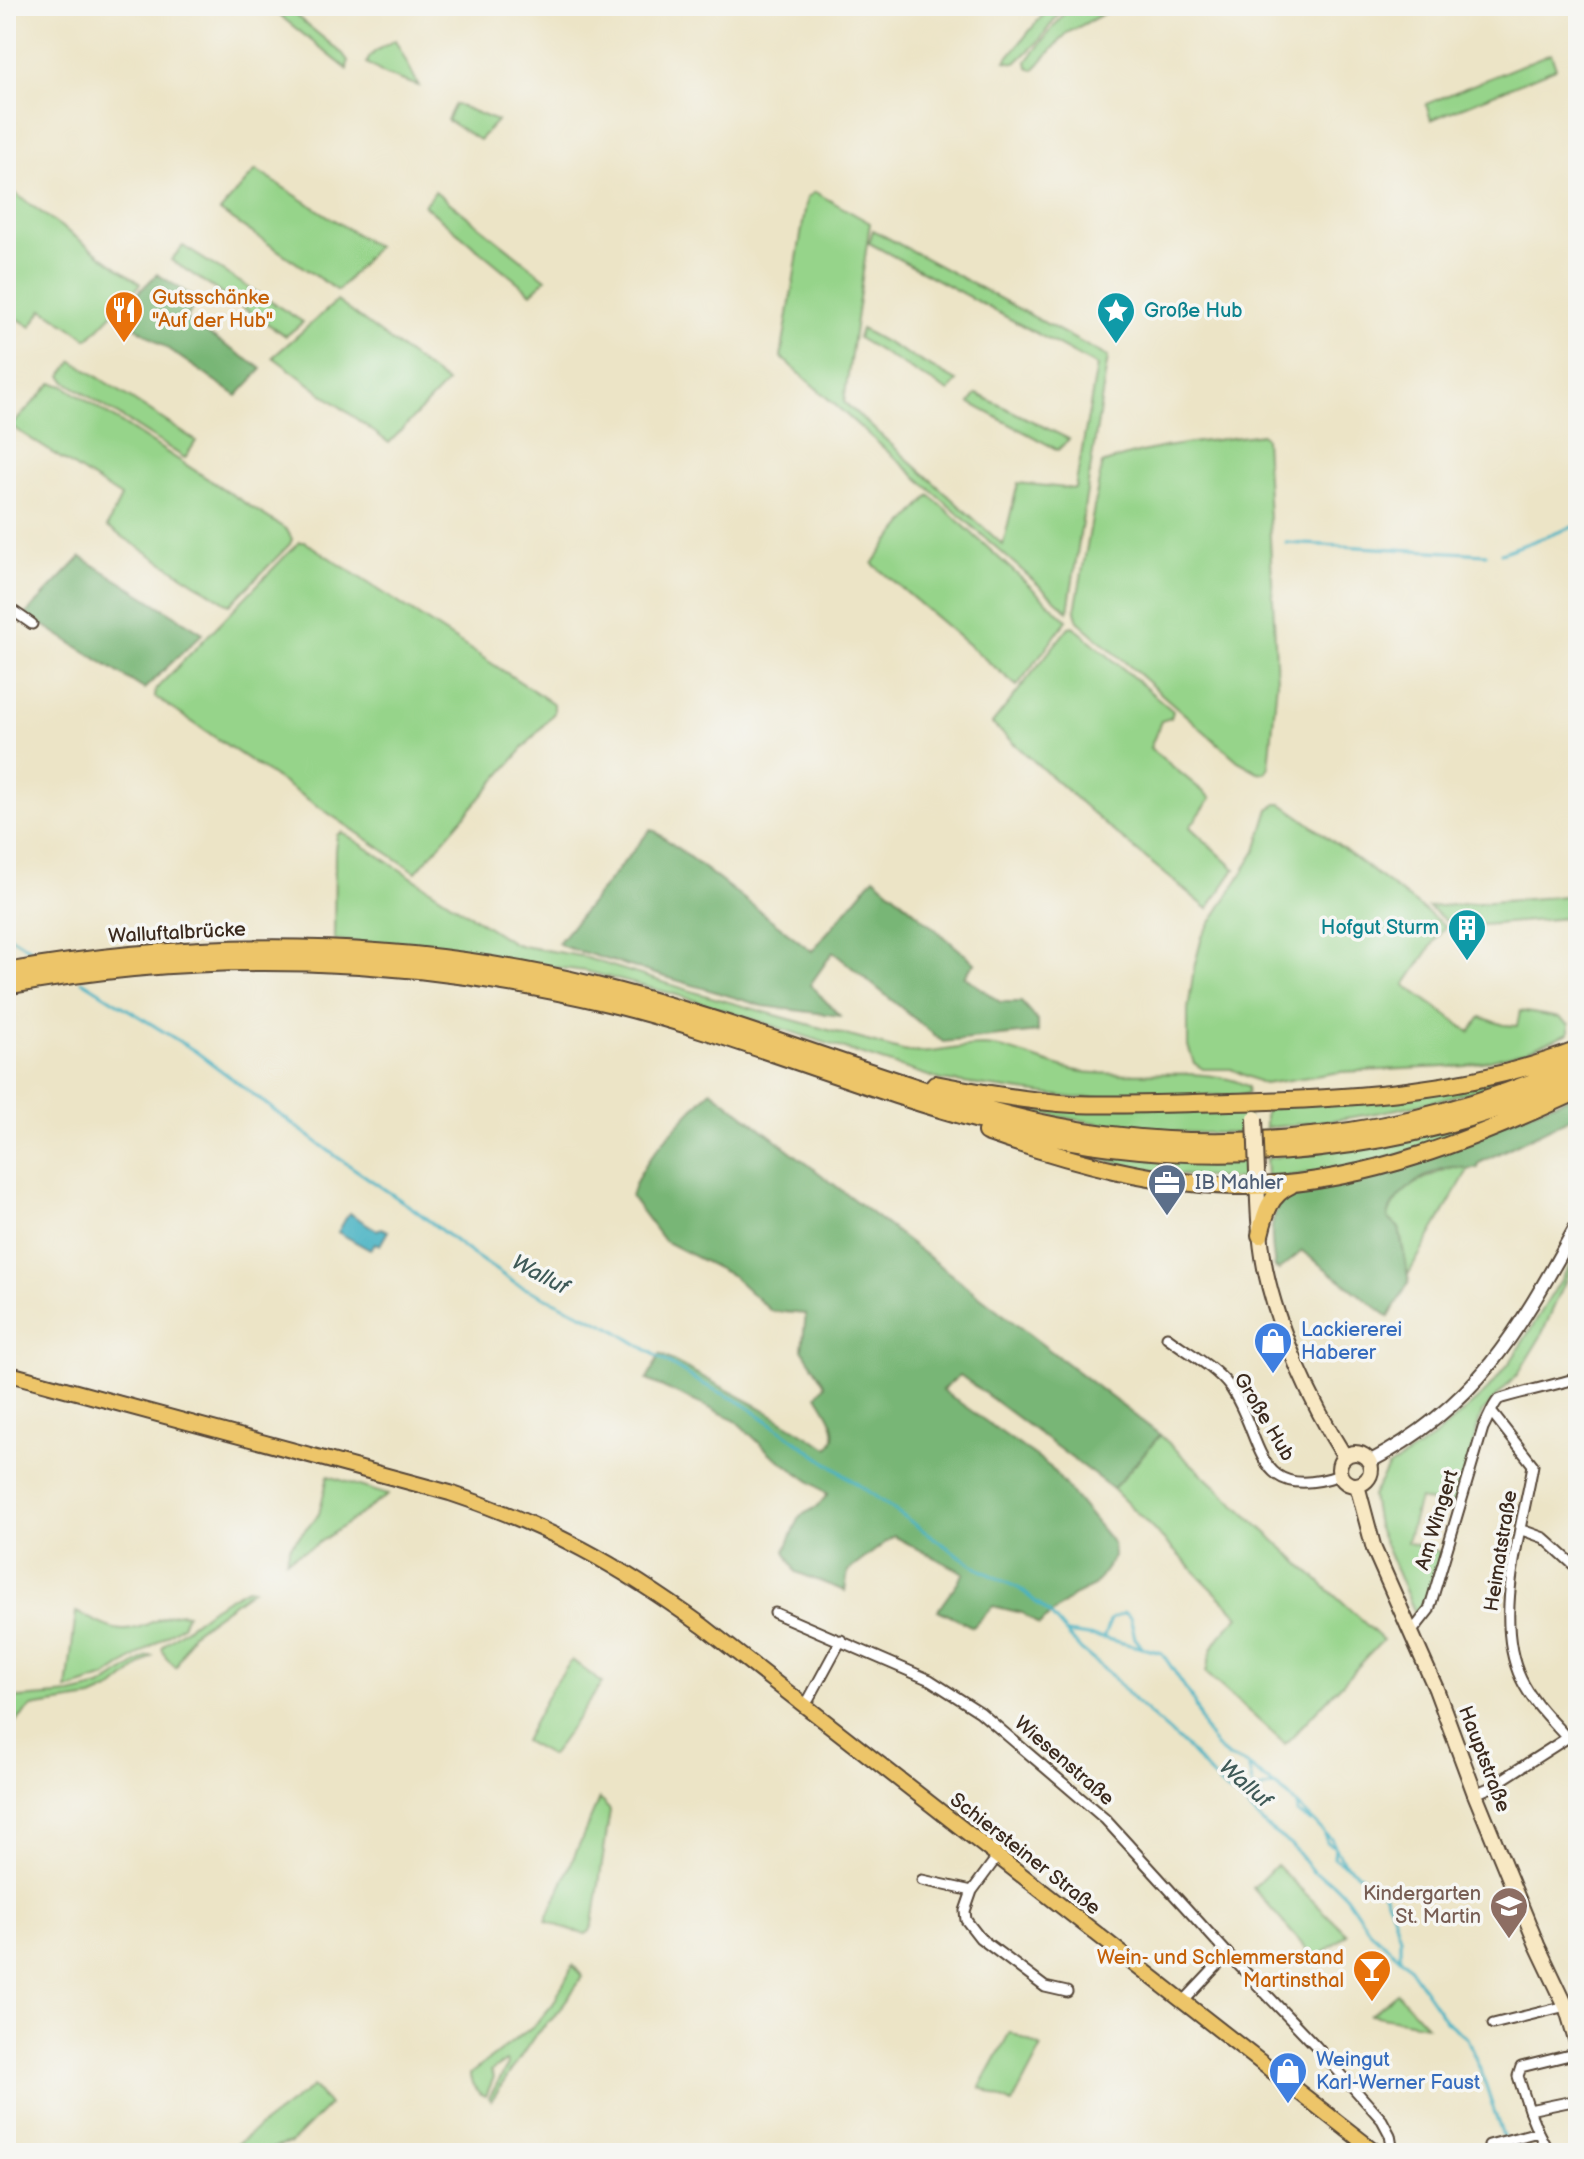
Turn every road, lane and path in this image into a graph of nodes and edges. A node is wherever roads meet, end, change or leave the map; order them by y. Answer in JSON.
{"nodes":[{"id":1,"x":6,"y":606,"type":"edge"},
{"id":2,"x":32,"y":624,"type":"dead end"},
{"id":3,"x":350,"y":958,"type":"junction"},
{"id":4,"x":6,"y":972,"type":"edge"},
{"id":5,"x":6,"y":986,"type":"edge"},
{"id":6,"x":1578,"y":1050,"type":"edge"},
{"id":7,"x":844,"y":1063,"type":"junction"},
{"id":8,"x":1578,"y":1063,"type":"edge"},
{"id":9,"x":1578,"y":1078,"type":"edge"},
{"id":10,"x":1578,"y":1091,"type":"edge"},
{"id":11,"x":893,"y":1094,"type":"junction"},
{"id":12,"x":1254,"y":1109,"type":"junction"},
{"id":13,"x":1257,"y":1179,"type":"junction"},
{"id":14,"x":1298,"y":1182,"type":"junction"},
{"id":15,"x":1578,"y":1223,"type":"edge"},
{"id":16,"x":1260,"y":1235,"type":"junction"},
{"id":17,"x":1167,"y":1337,"type":"dead end"},
{"id":18,"x":6,"y":1373,"type":"edge"},
{"id":19,"x":1578,"y":1378,"type":"edge"},
{"id":20,"x":1493,"y":1414,"type":"junction"},
{"id":21,"x":1345,"y":1457,"type":"junction"},
{"id":22,"x":1369,"y":1462,"type":"junction"},
{"id":23,"x":1340,"y":1475,"type":"junction"},
{"id":24,"x":1357,"y":1485,"type":"junction"},
{"id":25,"x":1522,"y":1530,"type":"junction"},
{"id":26,"x":1578,"y":1569,"type":"edge"},
{"id":27,"x":775,"y":1613,"type":"dead end"},
{"id":28,"x":1410,"y":1634,"type":"junction"},
{"id":29,"x":841,"y":1640,"type":"junction"},
{"id":30,"x":809,"y":1699,"type":"dead end"},
{"id":31,"x":1578,"y":1734,"type":"edge"},
{"id":32,"x":1567,"y":1738,"type":"junction"},
{"id":33,"x":1475,"y":1794,"type":"junction"},
{"id":34,"x":997,"y":1857,"type":"junction"},
{"id":35,"x":922,"y":1880,"type":"dead end"},
{"id":36,"x":972,"y":1891,"type":"junction"},
{"id":37,"x":1228,"y":1954,"type":"junction"},
{"id":38,"x":1067,"y":1992,"type":"dead end"},
{"id":39,"x":1183,"y":2002,"type":"junction"},
{"id":40,"x":1566,"y":2006,"type":"junction"},
{"id":41,"x":1493,"y":2024,"type":"dead end"},
{"id":42,"x":1578,"y":2046,"type":"edge"},
{"id":43,"x":1578,"y":2053,"type":"edge"},
{"id":44,"x":1578,"y":2100,"type":"edge"},
{"id":45,"x":1529,"y":2110,"type":"junction"},
{"id":46,"x":1538,"y":2132,"type":"junction"},
{"id":47,"x":1497,"y":2143,"type":"dead end"},
{"id":48,"x":1370,"y":2150,"type":"edge"},
{"id":49,"x":1393,"y":2153,"type":"edge"},
{"id":50,"x":1549,"y":2153,"type":"edge"}],
"edges":[{"from":1,"to":2,"type":"street"},
{"from":3,"to":4,"type":"highway","name":"Walluftalbrücke"},
{"from":3,"to":5,"type":"highway","name":"Walluftalbrücke"},
{"from":3,"to":7,"type":"highway"},
{"from":3,"to":11,"type":"highway"},
{"from":6,"to":12,"type":"highway"},
{"from":7,"to":8,"type":"highway"},
{"from":7,"to":12,"type":"highway"},
{"from":9,"to":11,"type":"highway"},
{"from":10,"to":14,"type":"highway"},
{"from":11,"to":13,"type":"highway"},
{"from":12,"to":13,"type":"main road","bridge":true},
{"from":13,"to":14,"type":"highway"},
{"from":13,"to":16,"type":"main road"},
{"from":14,"to":16,"type":"highway"},
{"from":15,"to":22,"type":"street"},
{"from":16,"to":21,"type":"main road"},
{"from":17,"to":23,"type":"street","name":"Große Hub"},
{"from":18,"to":34,"type":"main road","name":"Schiersteiner Straße"},
{"from":19,"to":20,"type":"street"},
{"from":20,"to":25,"type":"street","name":"Heimatstraße"},
{"from":20,"to":28,"type":"street","name":"Am Wingert"},
{"from":21,"to":22,"type":"main road"},
{"from":21,"to":23,"type":"main road"},
{"from":22,"to":24,"type":"main road"},
{"from":23,"to":24,"type":"main road"},
{"from":24,"to":28,"type":"main road","name":"Hauptstraße"},
{"from":25,"to":26,"type":"street"},
{"from":25,"to":32,"type":"street","name":"Heimatstraße"},
{"from":27,"to":29,"type":"street","name":"Wiesenstraße"},
{"from":28,"to":33,"type":"main road","name":"Hauptstraße"},
{"from":29,"to":30,"type":"street"},
{"from":29,"to":37,"type":"street","name":"Wiesenstraße"},
{"from":31,"to":32,"type":"street"},
{"from":32,"to":33,"type":"street"},
{"from":33,"to":40,"type":"main road","name":"Hauptstraße"},
{"from":34,"to":36,"type":"street"},
{"from":34,"to":39,"type":"main road","name":"Schiersteiner Straße"},
{"from":35,"to":36,"type":"street"},
{"from":36,"to":38,"type":"street"},
{"from":37,"to":39,"type":"street"},
{"from":37,"to":49,"type":"street","name":"Wiesenstraße"},
{"from":39,"to":48,"type":"main road","name":"Schiersteiner Straße"},
{"from":40,"to":41,"type":"street"},
{"from":40,"to":42,"type":"main road","name":"Hauptstraße"},
{"from":43,"to":45,"type":"street"},
{"from":44,"to":45,"type":"street"},
{"from":45,"to":46,"type":"street"},
{"from":46,"to":47,"type":"street"},
{"from":46,"to":50,"type":"street"}]}
